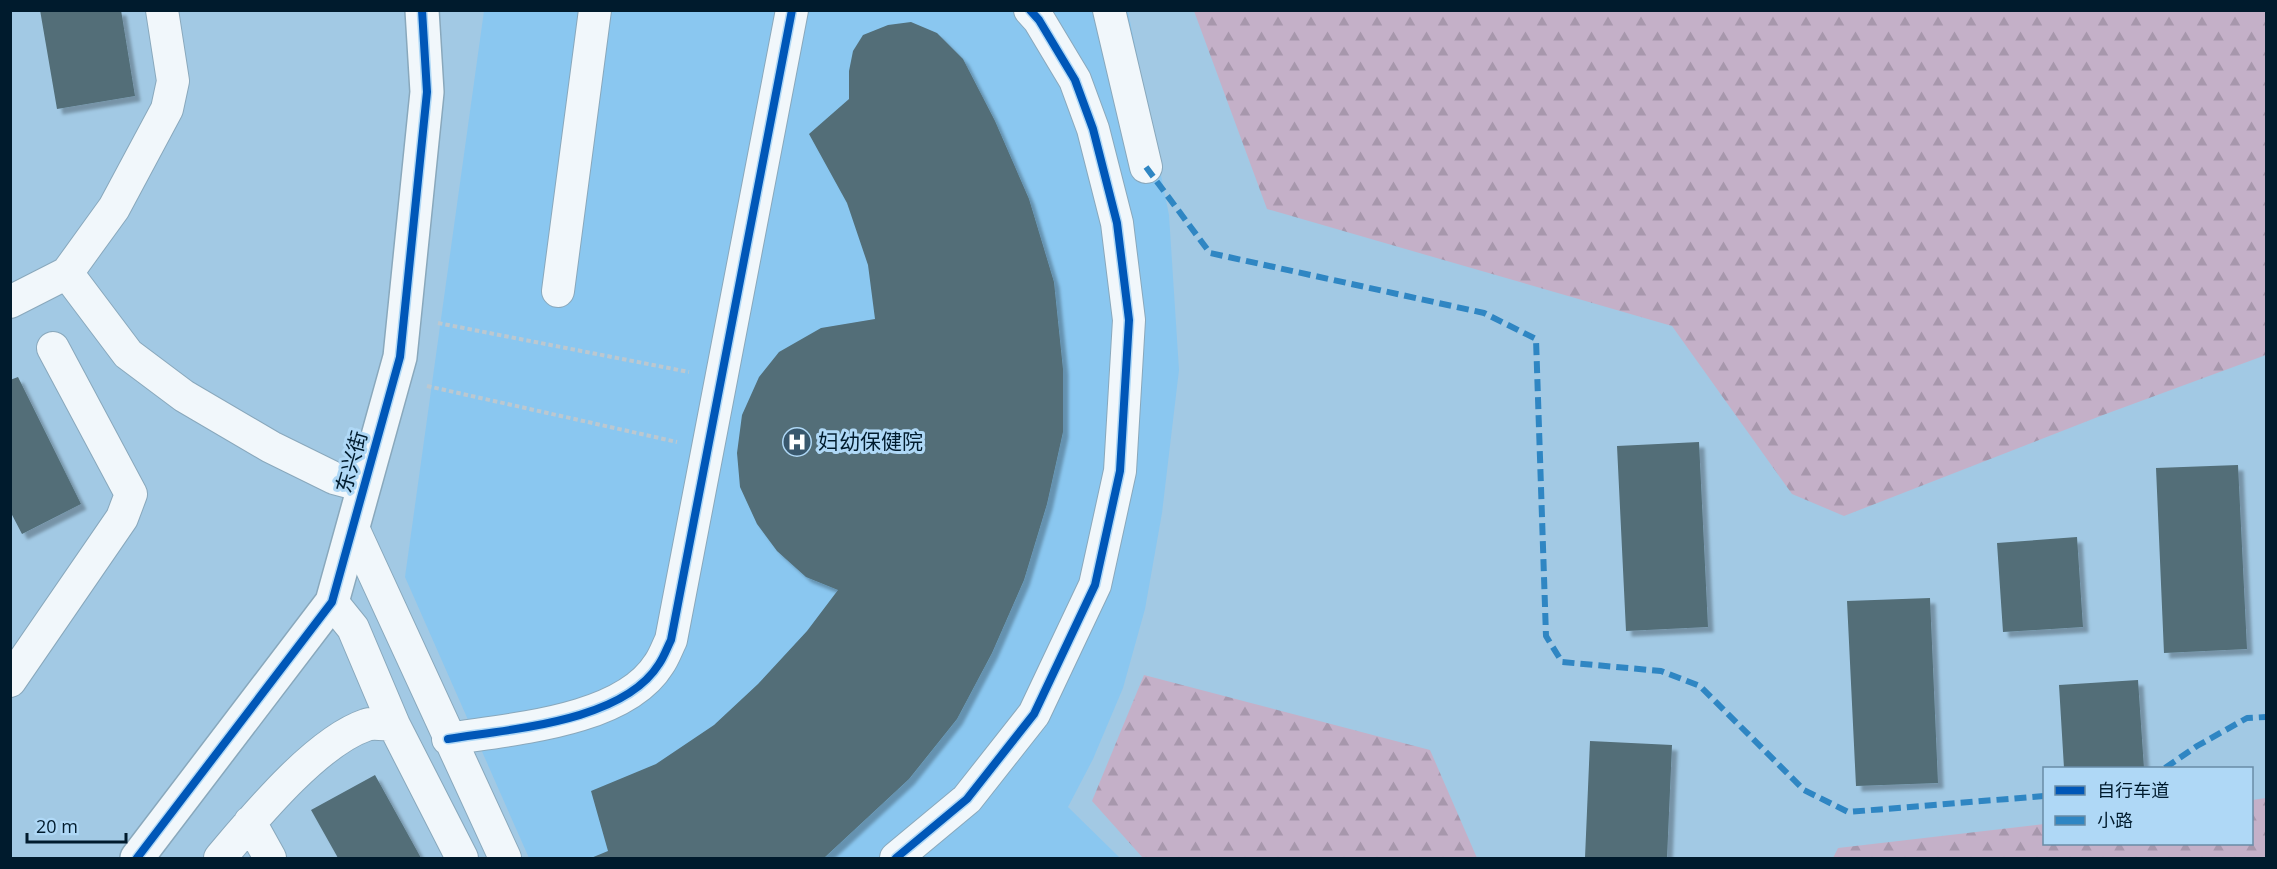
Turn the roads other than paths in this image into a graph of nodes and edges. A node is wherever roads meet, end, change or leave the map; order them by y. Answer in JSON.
{"nodes":[{"id":1,"x":162,"y":10,"type":"edge"},
{"id":2,"x":422,"y":10,"type":"edge"},
{"id":3,"x":595,"y":10,"type":"edge"},
{"id":4,"x":792,"y":10,"type":"edge"},
{"id":5,"x":1030,"y":10,"type":"edge"},
{"id":6,"x":1109,"y":10,"type":"edge"},
{"id":7,"x":1146,"y":167,"type":"dead end"},
{"id":8,"x":67,"y":273,"type":"junction"},
{"id":9,"x":558,"y":291,"type":"dead end"},
{"id":10,"x":10,"y":302,"type":"edge"},
{"id":11,"x":53,"y":348,"type":"dead end"},
{"id":12,"x":364,"y":486,"type":"junction"},
{"id":13,"x":353,"y":528,"type":"junction"},
{"id":14,"x":332,"y":602,"type":"junction"},
{"id":15,"x":10,"y":681,"type":"edge"},
{"id":16,"x":394,"y":725,"type":"junction"},
{"id":17,"x":448,"y":739,"type":"junction"},
{"id":18,"x":250,"y":822,"type":"junction"},
{"id":19,"x":137,"y":858,"type":"edge"},
{"id":20,"x":219,"y":858,"type":"edge"},
{"id":21,"x":270,"y":858,"type":"edge"},
{"id":22,"x":462,"y":858,"type":"edge"},
{"id":23,"x":505,"y":858,"type":"edge"},
{"id":24,"x":896,"y":858,"type":"edge"}],
"edges":[{"from":1,"to":8,"type":"street"},
{"from":2,"to":12,"type":"street","name":"东兴街"},
{"from":3,"to":9,"type":"street"},
{"from":4,"to":17,"type":"street"},
{"from":5,"to":24,"type":"street"},
{"from":6,"to":7,"type":"street"},
{"from":8,"to":10,"type":"street"},
{"from":8,"to":12,"type":"street"},
{"from":11,"to":15,"type":"street"},
{"from":12,"to":13,"type":"street","name":"东兴街"},
{"from":13,"to":14,"type":"street","name":"东兴街"},
{"from":13,"to":17,"type":"street"},
{"from":14,"to":16,"type":"street"},
{"from":14,"to":19,"type":"street","name":"东兴街"},
{"from":16,"to":18,"type":"street"},
{"from":16,"to":22,"type":"street"},
{"from":17,"to":23,"type":"street"},
{"from":18,"to":20,"type":"street"},
{"from":18,"to":21,"type":"street"}]}
